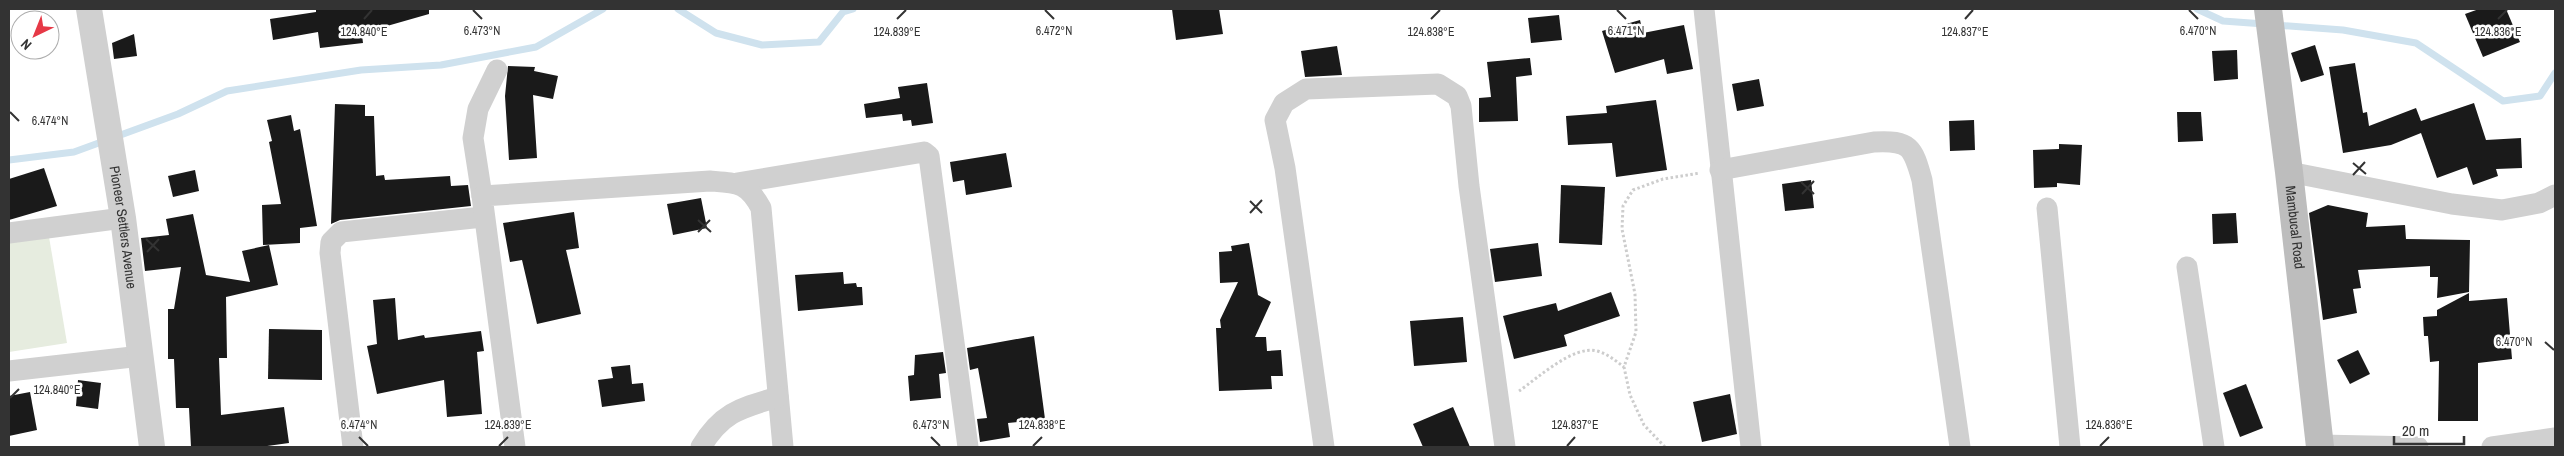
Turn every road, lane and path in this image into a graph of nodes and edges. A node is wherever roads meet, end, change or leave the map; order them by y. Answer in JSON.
{"nodes":[{"id":1,"x":89,"y":9,"type":"edge"},
{"id":2,"x":1704,"y":9,"type":"edge"},
{"id":3,"x":2268,"y":9,"type":"edge"},
{"id":4,"x":497,"y":70,"type":"dead end"},
{"id":5,"x":1720,"y":170,"type":"junction"},
{"id":6,"x":2289,"y":172,"type":"junction"},
{"id":7,"x":737,"y":183,"type":"junction"},
{"id":8,"x":2555,"y":195,"type":"edge"},
{"id":9,"x":482,"y":196,"type":"junction"},
{"id":10,"x":2047,"y":208,"type":"dead end"},
{"id":11,"x":484,"y":217,"type":"junction"},
{"id":12,"x":123,"y":218,"type":"junction"},
{"id":13,"x":9,"y":233,"type":"edge"},
{"id":14,"x":2187,"y":267,"type":"dead end"},
{"id":15,"x":141,"y":356,"type":"junction"},
{"id":16,"x":1624,"y":368,"type":"junction"},
{"id":17,"x":9,"y":371,"type":"edge"},
{"id":18,"x":778,"y":398,"type":"junction"},
{"id":19,"x":1500,"y":406,"type":"junction"},
{"id":20,"x":2555,"y":438,"type":"edge"},
{"id":21,"x":2320,"y":446,"type":"edge"},
{"id":22,"x":152,"y":447,"type":"edge"},
{"id":23,"x":353,"y":447,"type":"edge"},
{"id":24,"x":515,"y":447,"type":"edge"},
{"id":25,"x":700,"y":447,"type":"edge"},
{"id":26,"x":783,"y":447,"type":"edge"},
{"id":27,"x":968,"y":447,"type":"edge"},
{"id":28,"x":1324,"y":447,"type":"edge"},
{"id":29,"x":1505,"y":447,"type":"edge"},
{"id":30,"x":1665,"y":447,"type":"edge"},
{"id":31,"x":1750,"y":447,"type":"edge"},
{"id":32,"x":1960,"y":447,"type":"edge"},
{"id":33,"x":2070,"y":447,"type":"edge"},
{"id":34,"x":2214,"y":447,"type":"edge"},
{"id":35,"x":2418,"y":447,"type":"edge"},
{"id":36,"x":2492,"y":447,"type":"edge"}],
"edges":[{"from":1,"to":12,"type":"street","name":"Pioneer Settlers Avenue"},
{"from":2,"to":5,"type":"street"},
{"from":3,"to":6,"type":"main road","name":"Mambucal Road"},
{"from":4,"to":9,"type":"street"},
{"from":5,"to":16,"type":"path"},
{"from":5,"to":31,"type":"street"},
{"from":5,"to":32,"type":"street"},
{"from":6,"to":8,"type":"street"},
{"from":6,"to":21,"type":"main road","name":"Mambucal Road"},
{"from":7,"to":9,"type":"street"},
{"from":7,"to":18,"type":"street"},
{"from":7,"to":27,"type":"street"},
{"from":9,"to":11,"type":"street"},
{"from":10,"to":33,"type":"street"},
{"from":11,"to":23,"type":"street"},
{"from":11,"to":24,"type":"street"},
{"from":12,"to":13,"type":"street"},
{"from":12,"to":15,"type":"street","name":"Pioneer Settlers Avenue"},
{"from":14,"to":34,"type":"street"},
{"from":15,"to":17,"type":"street"},
{"from":15,"to":22,"type":"street","name":"Pioneer Settlers Avenue"},
{"from":16,"to":19,"type":"path"},
{"from":16,"to":30,"type":"path"},
{"from":18,"to":25,"type":"street"},
{"from":18,"to":26,"type":"street"},
{"from":19,"to":28,"type":"street"},
{"from":19,"to":29,"type":"street"},
{"from":20,"to":36,"type":"street"},
{"from":21,"to":35,"type":"street"}]}
